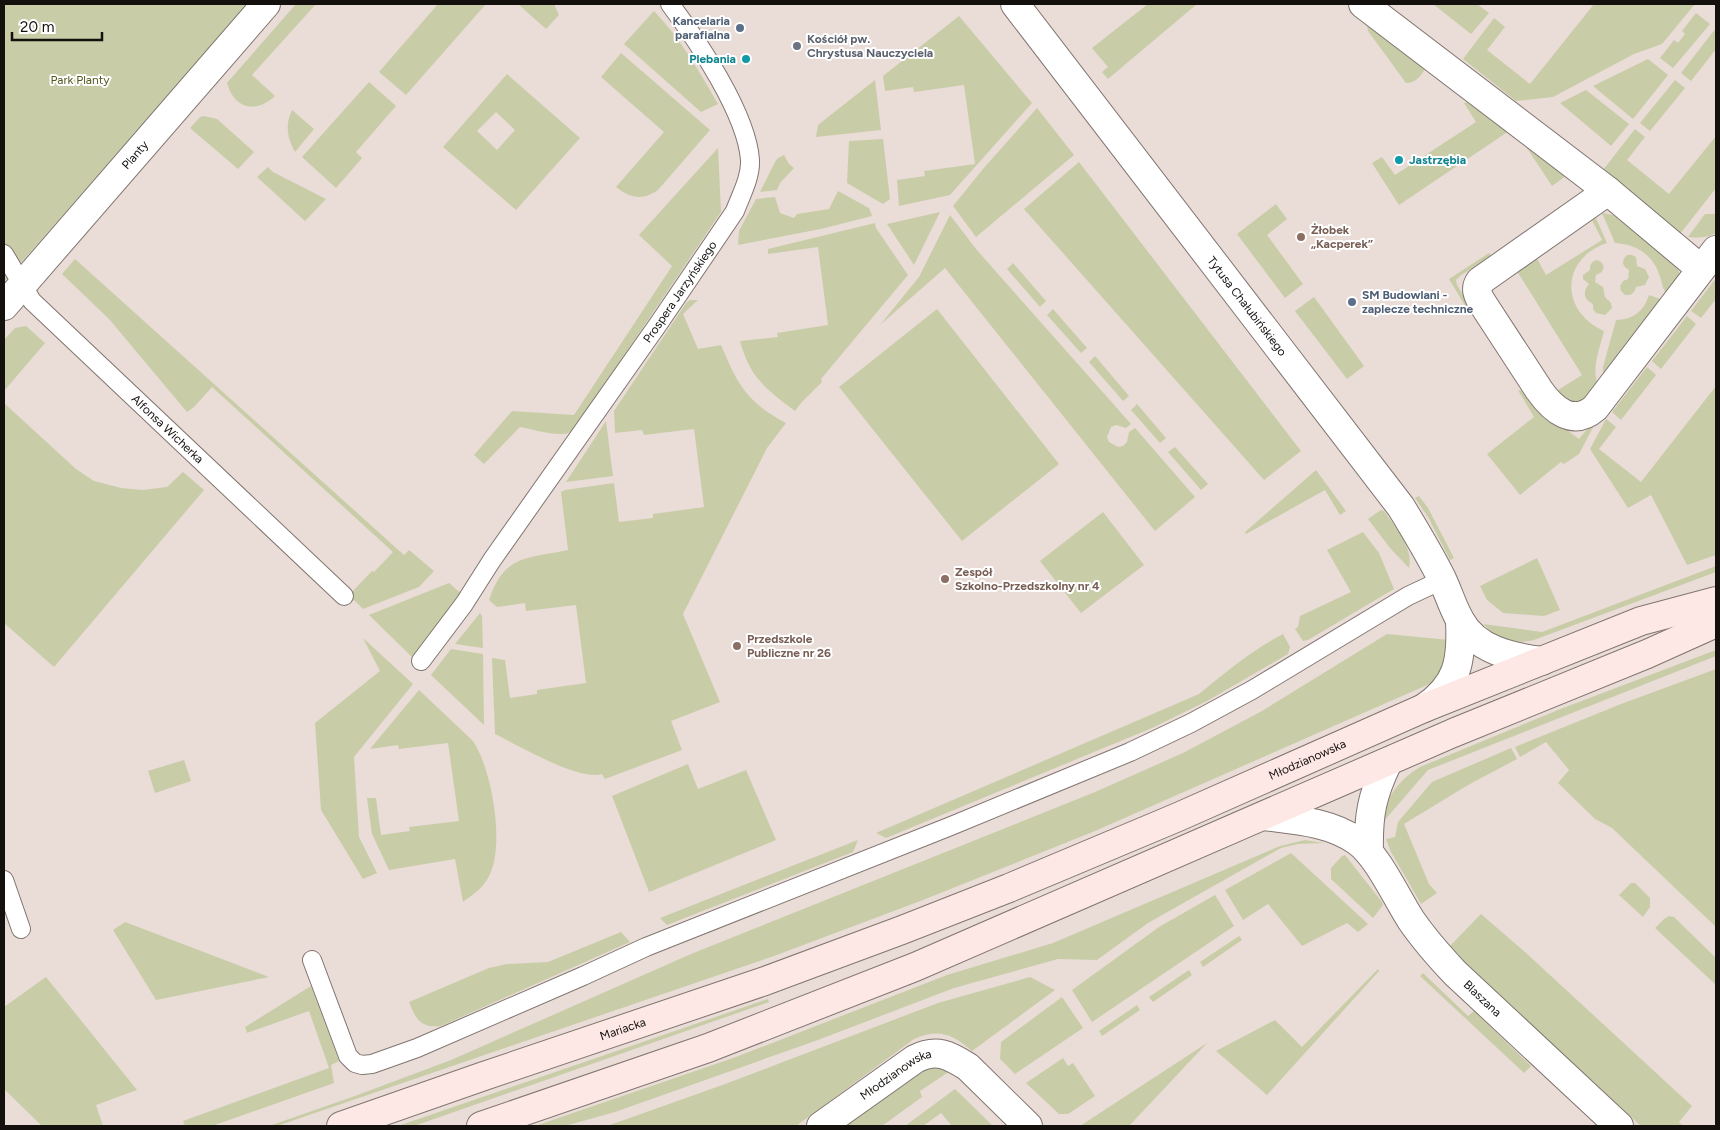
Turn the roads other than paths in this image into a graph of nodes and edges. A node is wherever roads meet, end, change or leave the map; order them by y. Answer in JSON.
{"nodes":[{"id":1,"x":266,"y":4,"type":"edge"},
{"id":2,"x":670,"y":4,"type":"edge"},
{"id":3,"x":1015,"y":4,"type":"edge"},
{"id":4,"x":1363,"y":4,"type":"edge"},
{"id":5,"x":1608,"y":191,"type":"junction"},
{"id":6,"x":4,"y":254,"type":"edge"},
{"id":7,"x":1708,"y":259,"type":"edge"},
{"id":8,"x":22,"y":284,"type":"junction"},
{"id":9,"x":4,"y":306,"type":"edge"},
{"id":10,"x":1442,"y":580,"type":"junction"},
{"id":11,"x":1716,"y":588,"type":"edge"},
{"id":12,"x":344,"y":596,"type":"dead end"},
{"id":13,"x":1716,"y":601,"type":"edge"},
{"id":14,"x":1460,"y":621,"type":"junction"},
{"id":15,"x":1641,"y":621,"type":"junction"},
{"id":16,"x":1716,"y":623,"type":"edge"},
{"id":17,"x":1716,"y":635,"type":"edge"},
{"id":18,"x":1648,"y":654,"type":"junction"},
{"id":19,"x":421,"y":661,"type":"dead end"},
{"id":20,"x":1542,"y":661,"type":"junction"},
{"id":21,"x":1424,"y":708,"type":"junction"},
{"id":22,"x":1388,"y":762,"type":"junction"},
{"id":23,"x":1264,"y":816,"type":"junction"},
{"id":24,"x":1369,"y":852,"type":"junction"},
{"id":25,"x":4,"y":880,"type":"edge"},
{"id":26,"x":21,"y":930,"type":"dead end"},
{"id":27,"x":902,"y":930,"type":"joint"},
{"id":28,"x":312,"y":960,"type":"dead end"},
{"id":29,"x":341,"y":1126,"type":"edge"},
{"id":30,"x":481,"y":1126,"type":"edge"},
{"id":31,"x":821,"y":1126,"type":"edge"},
{"id":32,"x":1028,"y":1126,"type":"edge"},
{"id":33,"x":1619,"y":1126,"type":"edge"}],
"edges":[{"from":1,"to":8,"type":"street","name":"Planty"},
{"from":2,"to":19,"type":"lane","name":"Prospera Jarzyńskiego"},
{"from":3,"to":10,"type":"street","name":"Tytusa Chałubińskiego"},
{"from":4,"to":5,"type":"street"},
{"from":5,"to":7,"type":"street"},
{"from":5,"to":7,"type":"street"},
{"from":6,"to":8,"type":"lane","name":"Alfonsa Wicherka"},
{"from":8,"to":9,"type":"street","name":"Planty"},
{"from":8,"to":12,"type":"lane","name":"Alfonsa Wicherka"},
{"from":10,"to":14,"type":"street","name":"Tytusa Chałubińskiego"},
{"from":10,"to":28,"type":"lane"},
{"from":11,"to":15,"type":"main road"},
{"from":13,"to":15,"type":"main road","name":"Młodzianowska"},
{"from":14,"to":20,"type":"street","name":"Tytusa Chałubińskiego"},
{"from":14,"to":21,"type":"street","name":"Tytusa Chałubińskiego"},
{"from":15,"to":20,"type":"main road","name":"Młodzianowska"},
{"from":16,"to":18,"type":"main road"},
{"from":17,"to":18,"type":"main road"},
{"from":18,"to":22,"type":"main road"},
{"from":20,"to":21,"type":"main road","name":"Młodzianowska"},
{"from":21,"to":27,"type":"main road","name":"Młodzianowska"},
{"from":22,"to":23,"type":"main road"},
{"from":22,"to":24,"type":"street"},
{"from":23,"to":24,"type":"street","name":"Blaszana"},
{"from":23,"to":30,"type":"main road"},
{"from":24,"to":33,"type":"street","name":"Blaszana"},
{"from":25,"to":26,"type":"lane"},
{"from":27,"to":29,"type":"main road","name":"Mariacka"},
{"from":31,"to":32,"type":"street","name":"Młodzianowska"}]}
